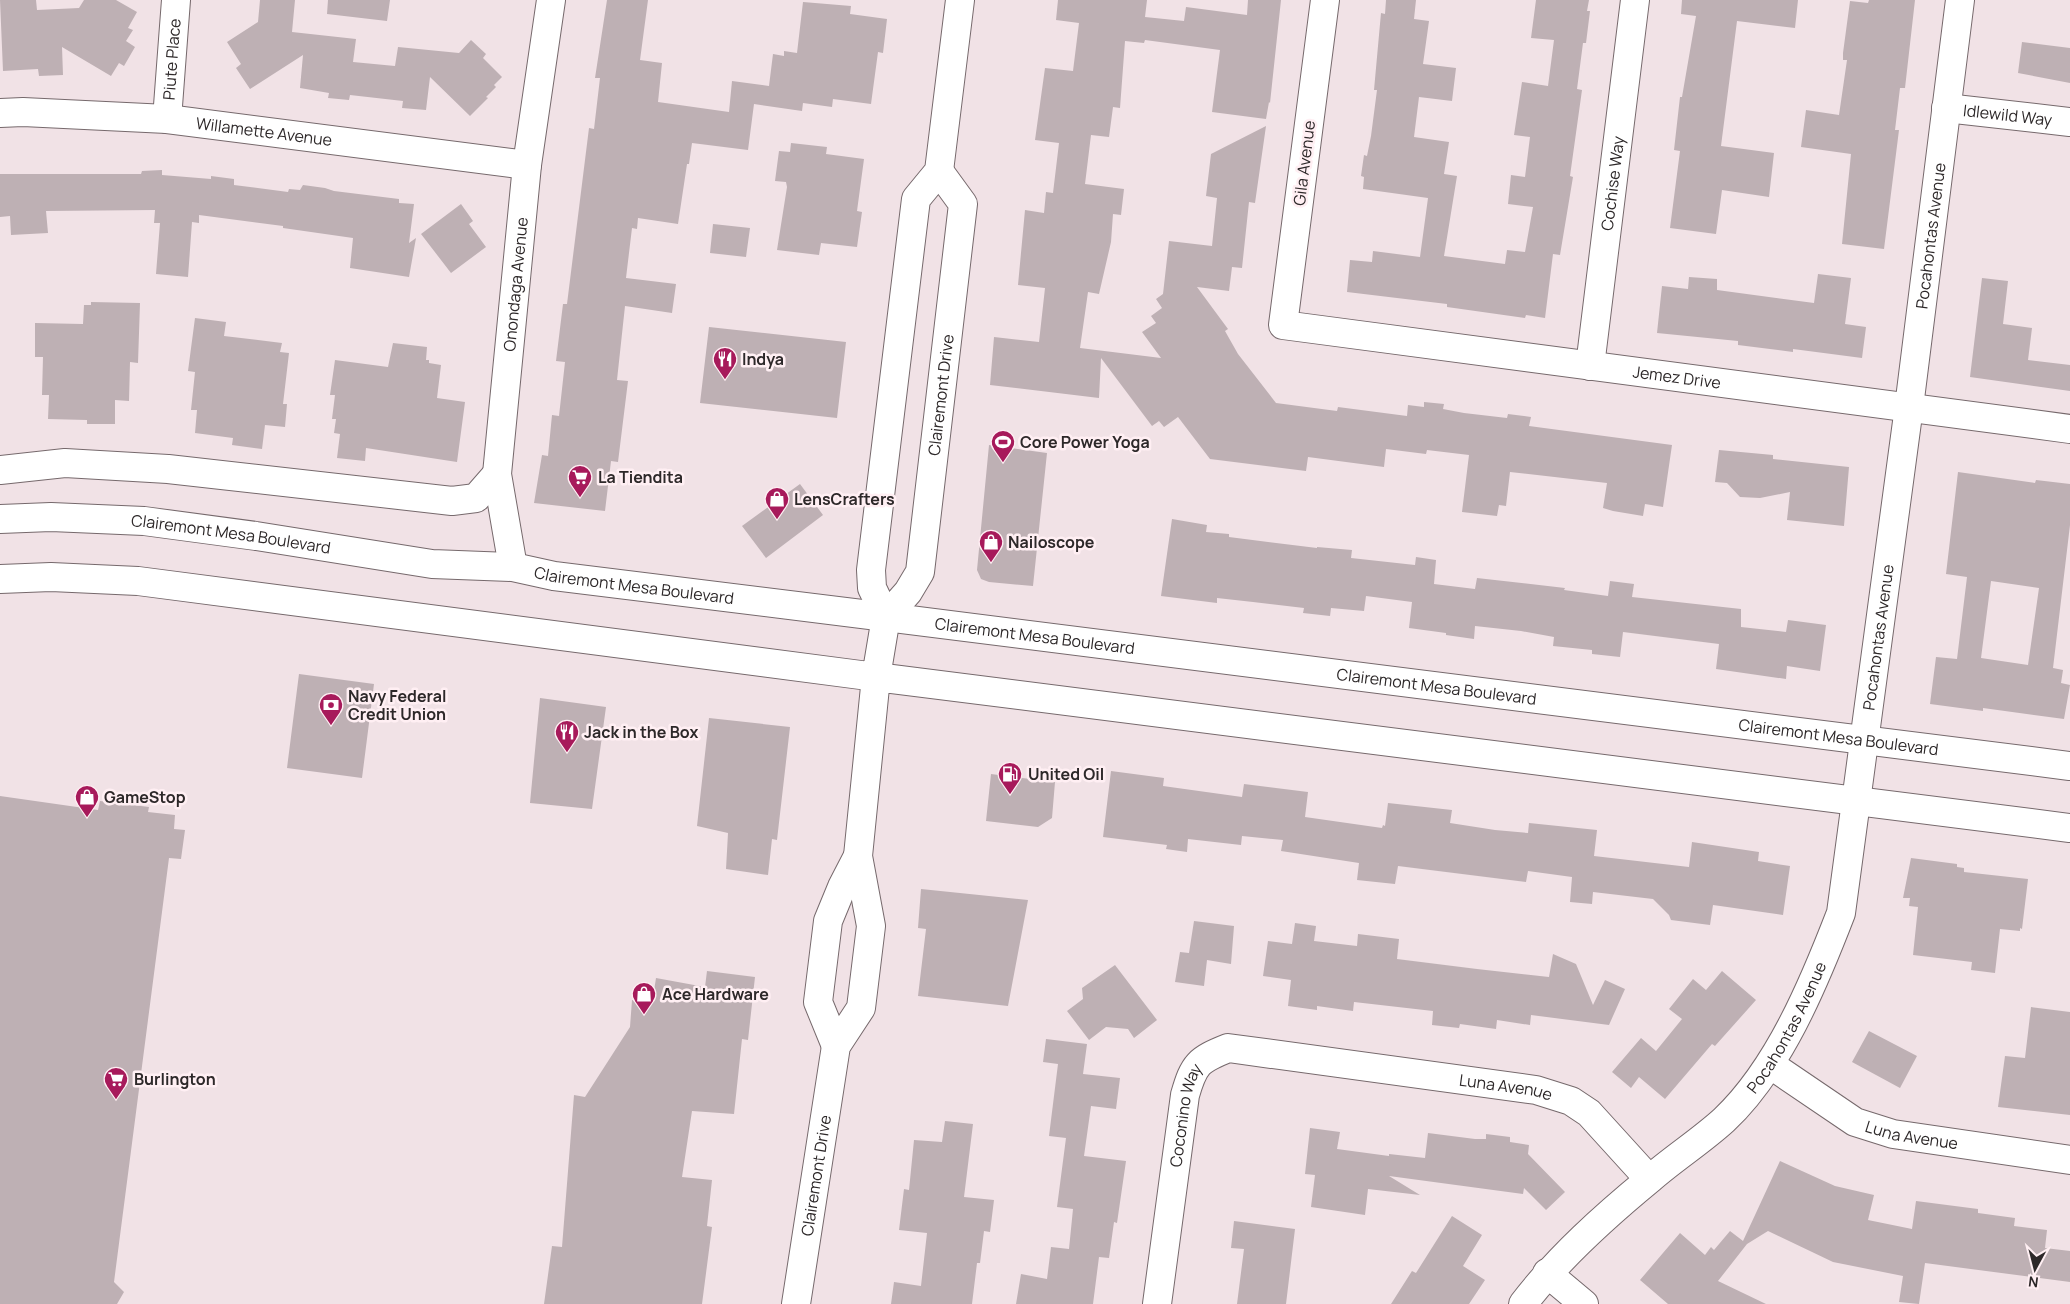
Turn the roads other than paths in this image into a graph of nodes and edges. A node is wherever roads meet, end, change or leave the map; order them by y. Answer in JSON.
{"nodes":[{"id":1,"x":176,"y":0,"type":"edge"},
{"id":2,"x":551,"y":0,"type":"edge"},
{"id":3,"x":960,"y":0,"type":"edge"},
{"id":4,"x":1324,"y":0,"type":"edge"},
{"id":5,"x":1635,"y":0,"type":"edge"},
{"id":6,"x":1960,"y":0,"type":"edge"},
{"id":7,"x":1946,"y":108,"type":"junction"},
{"id":8,"x":0,"y":113,"type":"edge"},
{"id":9,"x":166,"y":119,"type":"junction"},
{"id":10,"x":2070,"y":122,"type":"edge"},
{"id":11,"x":527,"y":165,"type":"junction"},
{"id":12,"x":939,"y":171,"type":"junction"},
{"id":13,"x":1283,"y":326,"type":"joint"},
{"id":14,"x":1590,"y":366,"type":"junction"},
{"id":15,"x":1909,"y":407,"type":"junction"},
{"id":16,"x":2070,"y":429,"type":"edge"},
{"id":17,"x":0,"y":470,"type":"edge"},
{"id":18,"x":498,"y":474,"type":"junction"},
{"id":19,"x":0,"y":519,"type":"edge"},
{"id":20,"x":514,"y":567,"type":"junction"},
{"id":21,"x":0,"y":579,"type":"edge"},
{"id":22,"x":886,"y":617,"type":"junction"},
{"id":23,"x":876,"y":677,"type":"junction"},
{"id":24,"x":1865,"y":739,"type":"junction"},
{"id":25,"x":2070,"y":766,"type":"edge"},
{"id":26,"x":1858,"y":800,"type":"junction"},
{"id":27,"x":2070,"y":828,"type":"edge"},
{"id":28,"x":858,"y":856,"type":"junction"},
{"id":29,"x":836,"y":1046,"type":"junction"},
{"id":30,"x":1329,"y":1062,"type":"joint"},
{"id":31,"x":1771,"y":1065,"type":"junction"},
{"id":32,"x":2070,"y":1160,"type":"edge"},
{"id":33,"x":1649,"y":1179,"type":"junction"},
{"id":34,"x":1547,"y":1273,"type":"junction"},
{"id":35,"x":796,"y":1304,"type":"edge"},
{"id":36,"x":1157,"y":1304,"type":"edge"},
{"id":37,"x":1523,"y":1304,"type":"edge"},
{"id":38,"x":1584,"y":1304,"type":"edge"}],
"edges":[{"from":1,"to":9,"type":"main road","name":"Piute Place"},
{"from":2,"to":11,"type":"main road","name":"Onondaga Avenue"},
{"from":3,"to":12,"type":"main road"},
{"from":4,"to":13,"type":"main road","name":"Gila Avenue"},
{"from":5,"to":14,"type":"main road","name":"Cochise Way"},
{"from":6,"to":7,"type":"main road","name":"Pocahontas Avenue"},
{"from":7,"to":10,"type":"main road","name":"Idlewild Way"},
{"from":7,"to":15,"type":"main road","name":"Pocahontas Avenue"},
{"from":8,"to":9,"type":"main road","name":"Willamette Avenue"},
{"from":9,"to":11,"type":"main road","name":"Willamette Avenue"},
{"from":11,"to":18,"type":"main road","name":"Onondaga Avenue"},
{"from":12,"to":22,"type":"main road"},
{"from":12,"to":22,"type":"main road","name":"Clairemont Drive"},
{"from":13,"to":14,"type":"main road","name":"Jemez Drive"},
{"from":14,"to":15,"type":"main road","name":"Jemez Drive"},
{"from":15,"to":16,"type":"main road","name":"Jemez Drive"},
{"from":15,"to":24,"type":"main road","name":"Pocahontas Avenue"},
{"from":17,"to":18,"type":"main road"},
{"from":18,"to":20,"type":"main road","name":"Onondaga Avenue"},
{"from":19,"to":20,"type":"main road","name":"Clairemont Mesa Boulevard"},
{"from":20,"to":22,"type":"main road","name":"Clairemont Mesa Boulevard"},
{"from":21,"to":23,"type":"main road"},
{"from":22,"to":23,"type":"main road","name":"Clairemont Drive"},
{"from":22,"to":24,"type":"main road","name":"Clairemont Mesa Boulevard"},
{"from":23,"to":26,"type":"main road"},
{"from":23,"to":28,"type":"main road","name":"Clairemont Drive"},
{"from":24,"to":25,"type":"main road","name":"Clairemont Mesa Boulevard"},
{"from":24,"to":26,"type":"main road","name":"Pocahontas Avenue"},
{"from":26,"to":27,"type":"main road"},
{"from":26,"to":31,"type":"main road","name":"Pocahontas Avenue"},
{"from":28,"to":29,"type":"main road","name":"Clairemont Drive"},
{"from":28,"to":29,"type":"main road","name":"Clairemont Drive"},
{"from":29,"to":35,"type":"main road","name":"Clairemont Drive"},
{"from":30,"to":33,"type":"main road","name":"Luna Avenue"},
{"from":30,"to":36,"type":"main road","name":"Coconino Way"},
{"from":31,"to":32,"type":"main road","name":"Luna Avenue"},
{"from":31,"to":33,"type":"main road","name":"Pocahontas Avenue"},
{"from":33,"to":34,"type":"main road","name":"Pocahontas Avenue"},
{"from":34,"to":37,"type":"main road","name":"Pocahontas Avenue"},
{"from":34,"to":38,"type":"main road"}]}
